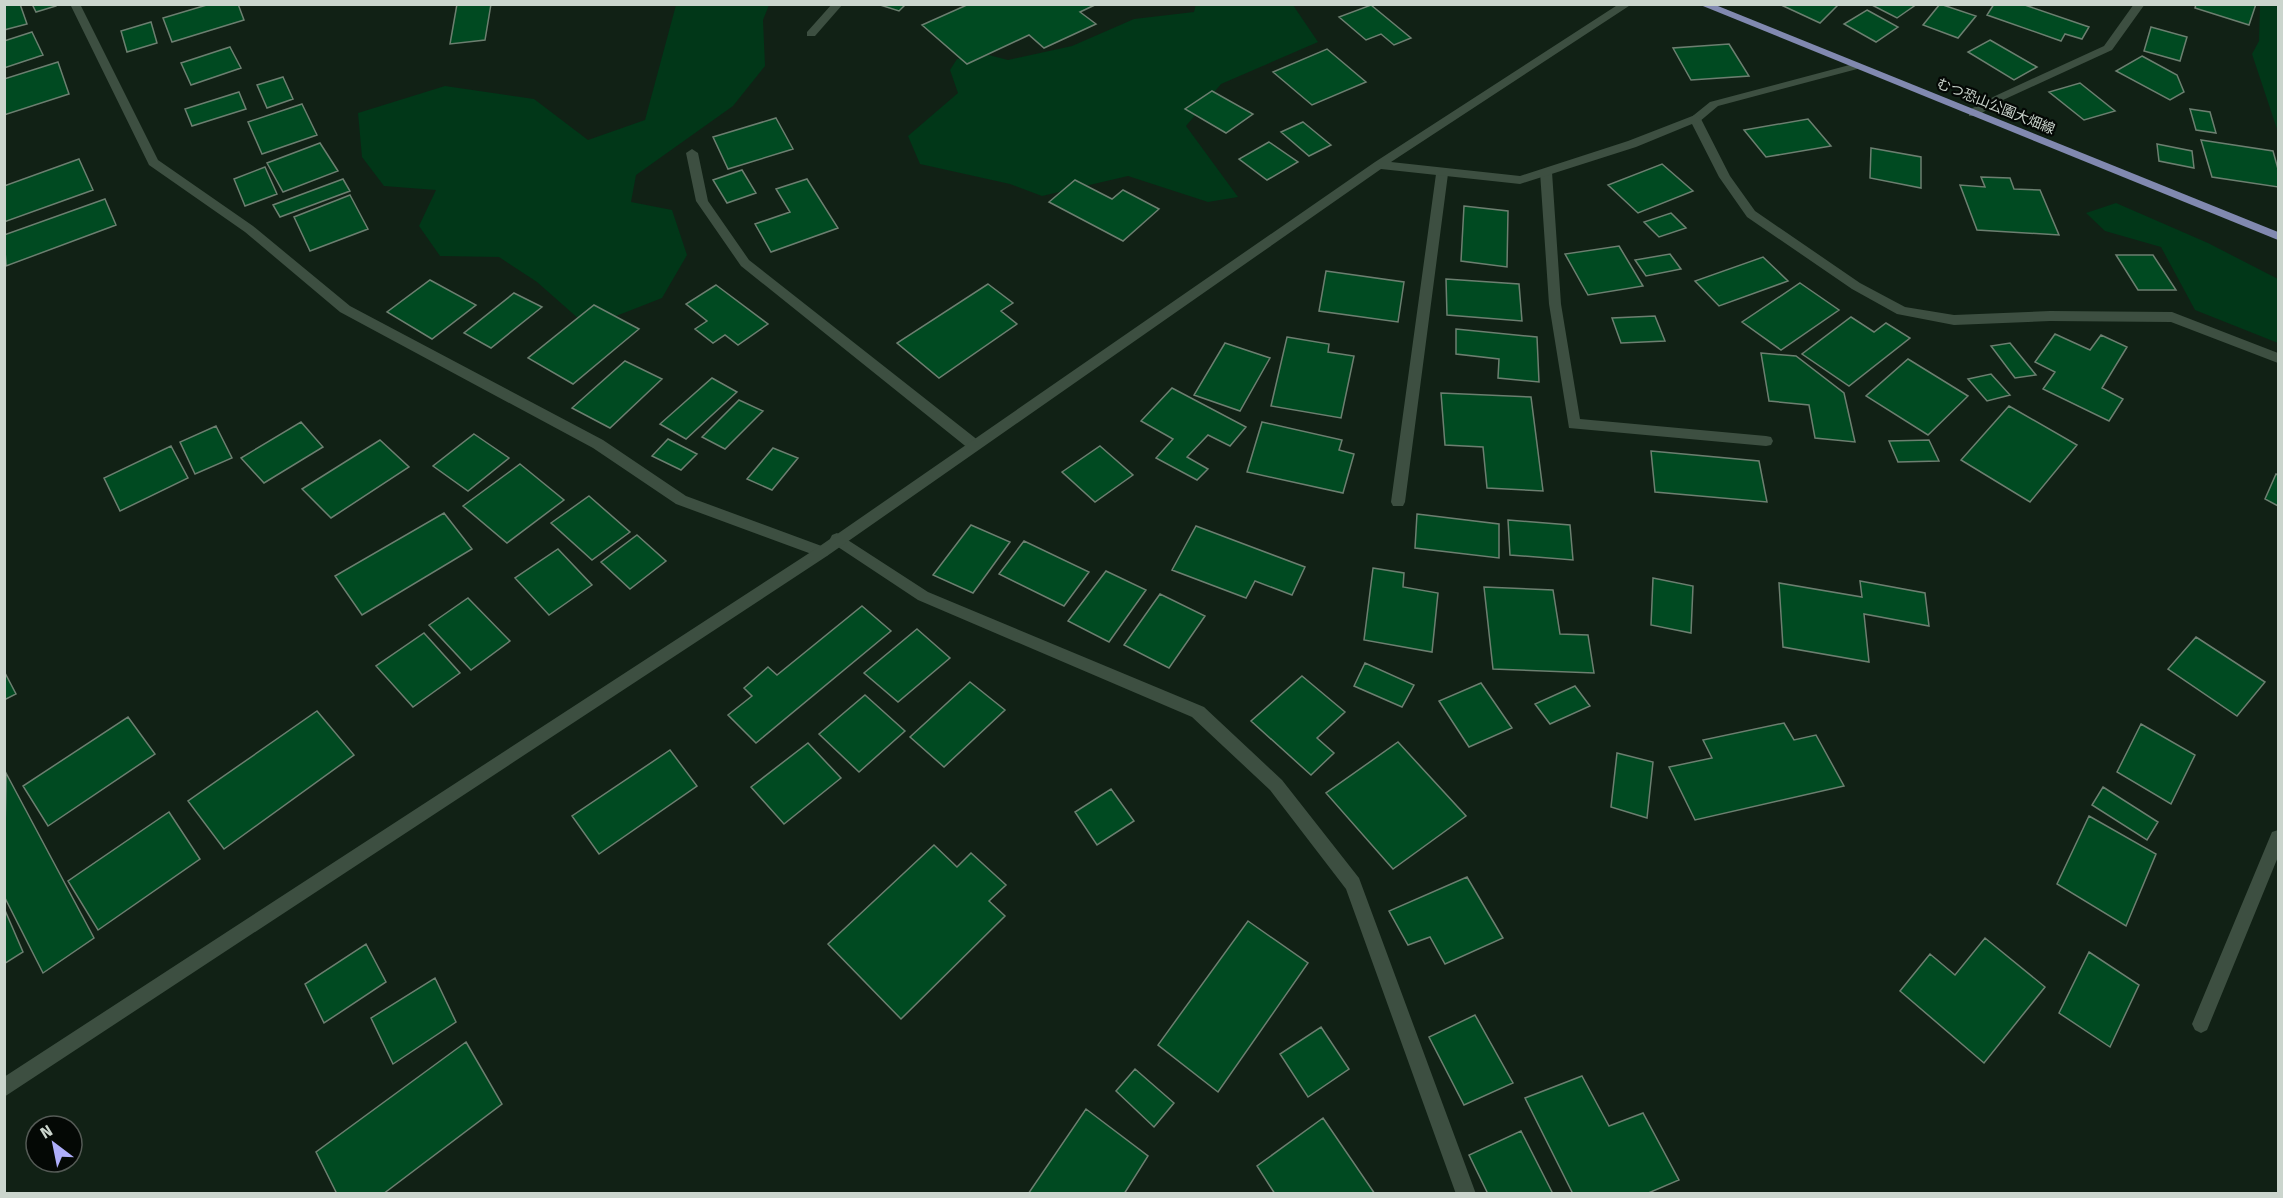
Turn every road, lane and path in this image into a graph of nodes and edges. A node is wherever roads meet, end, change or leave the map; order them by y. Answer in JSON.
{"nodes":[{"id":1,"x":75,"y":4,"type":"edge"},
{"id":2,"x":838,"y":4,"type":"edge"},
{"id":3,"x":1627,"y":4,"type":"edge"},
{"id":4,"x":1703,"y":4,"type":"edge"},
{"id":5,"x":2140,"y":4,"type":"edge"},
{"id":6,"x":811,"y":34,"type":"dead end"},
{"id":7,"x":1857,"y":66,"type":"junction"},
{"id":8,"x":1973,"y":113,"type":"junction"},
{"id":9,"x":1695,"y":119,"type":"junction"},
{"id":10,"x":692,"y":153,"type":"dead end"},
{"id":11,"x":1379,"y":165,"type":"junction"},
{"id":12,"x":1546,"y":172,"type":"junction"},
{"id":13,"x":1442,"y":174,"type":"junction"},
{"id":14,"x":2278,"y":236,"type":"edge"},
{"id":15,"x":2278,"y":358,"type":"edge"},
{"id":16,"x":1766,"y":441,"type":"dead end"},
{"id":17,"x":974,"y":445,"type":"junction"},
{"id":18,"x":1398,"y":502,"type":"dead end"},
{"id":19,"x":837,"y":539,"type":"junction"},
{"id":20,"x":822,"y":552,"type":"junction"},
{"id":21,"x":2278,"y":838,"type":"edge"},
{"id":22,"x":2201,"y":1024,"type":"dead end"},
{"id":23,"x":4,"y":1088,"type":"edge"},
{"id":24,"x":1466,"y":1194,"type":"edge"}],
"edges":[{"from":1,"to":20,"type":"street"},
{"from":2,"to":6,"type":"street"},
{"from":3,"to":11,"type":"street"},
{"from":4,"to":7,"type":"main road","name":"むつ恐山公園大畑線"},
{"from":5,"to":8,"type":"street"},
{"from":7,"to":8,"type":"main road","name":"むつ恐山公園大畑線"},
{"from":7,"to":9,"type":"street"},
{"from":8,"to":14,"type":"main road","name":"むつ恐山公園大畑線"},
{"from":9,"to":12,"type":"street"},
{"from":9,"to":15,"type":"street"},
{"from":10,"to":17,"type":"street"},
{"from":11,"to":13,"type":"street"},
{"from":11,"to":17,"type":"street"},
{"from":12,"to":13,"type":"street"},
{"from":12,"to":16,"type":"street"},
{"from":13,"to":18,"type":"street"},
{"from":17,"to":19,"type":"street"},
{"from":19,"to":20,"type":"street"},
{"from":19,"to":24,"type":"street"},
{"from":20,"to":23,"type":"street"},
{"from":21,"to":22,"type":"street"}]}
